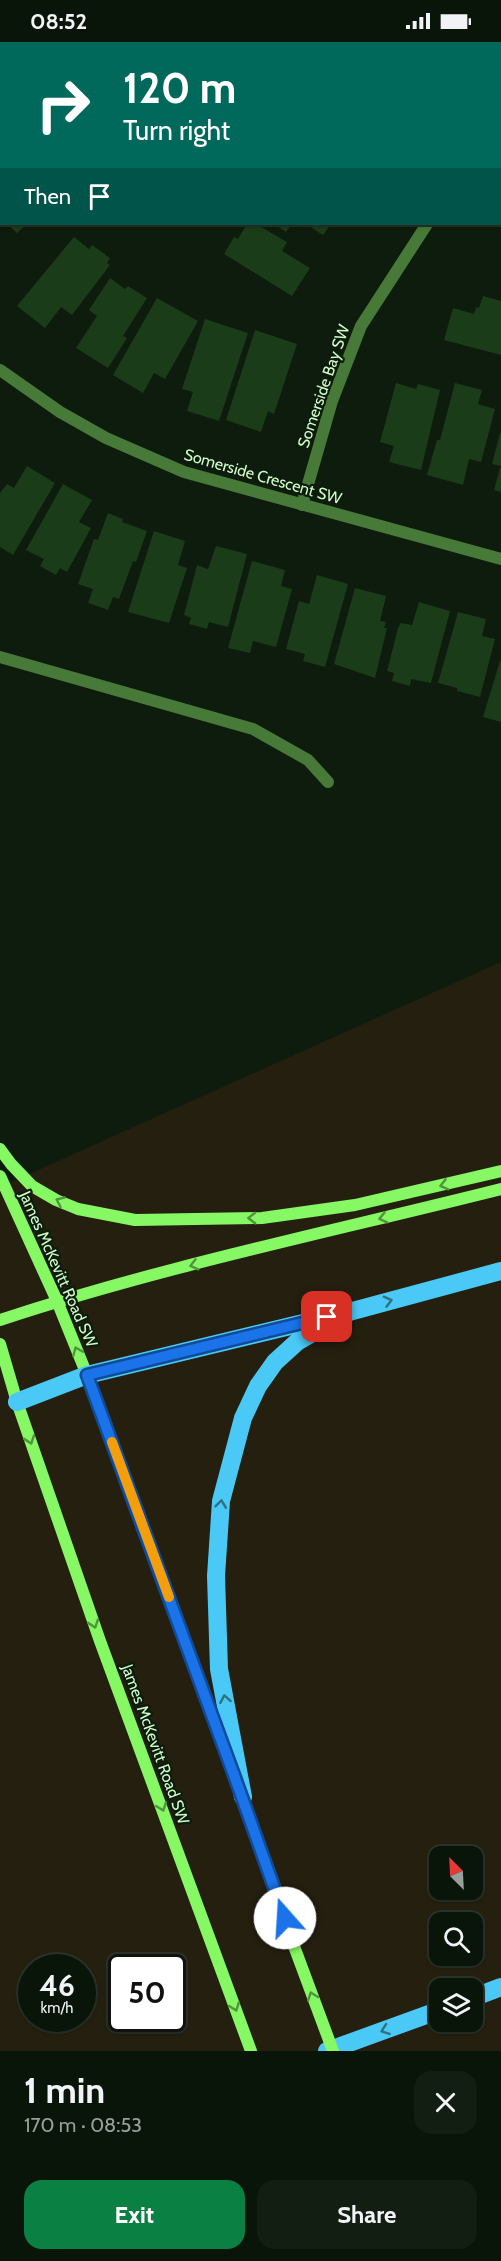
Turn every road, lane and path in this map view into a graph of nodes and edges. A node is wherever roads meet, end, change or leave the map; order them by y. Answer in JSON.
{"nodes":[{"id":1,"x":426,"y":225,"type":"edge"},
{"id":2,"x":0,"y":370,"type":"edge"},
{"id":3,"x":302,"y":505,"type":"junction"},
{"id":4,"x":501,"y":559,"type":"edge"},
{"id":5,"x":0,"y":657,"type":"edge"},
{"id":6,"x":328,"y":782,"type":"dead end"},
{"id":7,"x":0,"y":1149,"type":"edge"},
{"id":8,"x":501,"y":1171,"type":"edge"},
{"id":9,"x":0,"y":1176,"type":"edge"},
{"id":10,"x":501,"y":1189,"type":"edge"},
{"id":11,"x":501,"y":1271,"type":"edge"},
{"id":12,"x":57,"y":1301,"type":"junction"},
{"id":13,"x":349,"y":1312,"type":"junction"},
{"id":14,"x":0,"y":1320,"type":"edge"},
{"id":15,"x":0,"y":1344,"type":"edge"},
{"id":16,"x":87,"y":1375,"type":"junction"},
{"id":17,"x":17,"y":1402,"type":"junction"},
{"id":18,"x":243,"y":1797,"type":"junction"},
{"id":19,"x":501,"y":1988,"type":"edge"},
{"id":20,"x":483,"y":1994,"type":"edge"},
{"id":21,"x":429,"y":2014,"type":"edge"},
{"id":22,"x":250,"y":2051,"type":"edge"},
{"id":23,"x":327,"y":2051,"type":"edge"},
{"id":24,"x":333,"y":2051,"type":"edge"}],
"edges":[{"from":1,"to":3,"type":"street","name":"Somerside Bay SW"},
{"from":2,"to":3,"type":"street","name":"Somerside Crescent SW"},
{"from":3,"to":4,"type":"street","name":"Somerside Crescent SW"},
{"from":5,"to":6,"type":"street"},
{"from":8,"to":7,"type":"main road","one_way":true},
{"from":9,"to":12,"type":"main road","name":"James McKevitt Road SW"},
{"from":10,"to":12,"type":"main road","one_way":true},
{"from":13,"to":11,"type":"highway","one_way":true},
{"from":12,"to":14,"type":"main road"},
{"from":16,"to":12,"type":"main road","name":"James McKevitt Road SW","one_way":true},
{"from":13,"to":16,"type":"highway"},
{"from":18,"to":13,"type":"highway","one_way":true},
{"from":15,"to":17,"type":"main road","name":"James McKevitt Road SW"},
{"from":16,"to":17,"type":"highway"},
{"from":16,"to":18,"type":"main road","name":"James McKevitt Road SW"},
{"from":17,"to":22,"type":"main road","name":"James McKevitt Road SW","one_way":true},
{"from":24,"to":18,"type":"main road","name":"James McKevitt Road SW","one_way":true,"bridge":true},
{"from":19,"to":20,"type":"highway"},
{"from":21,"to":23,"type":"highway","one_way":true}]}
